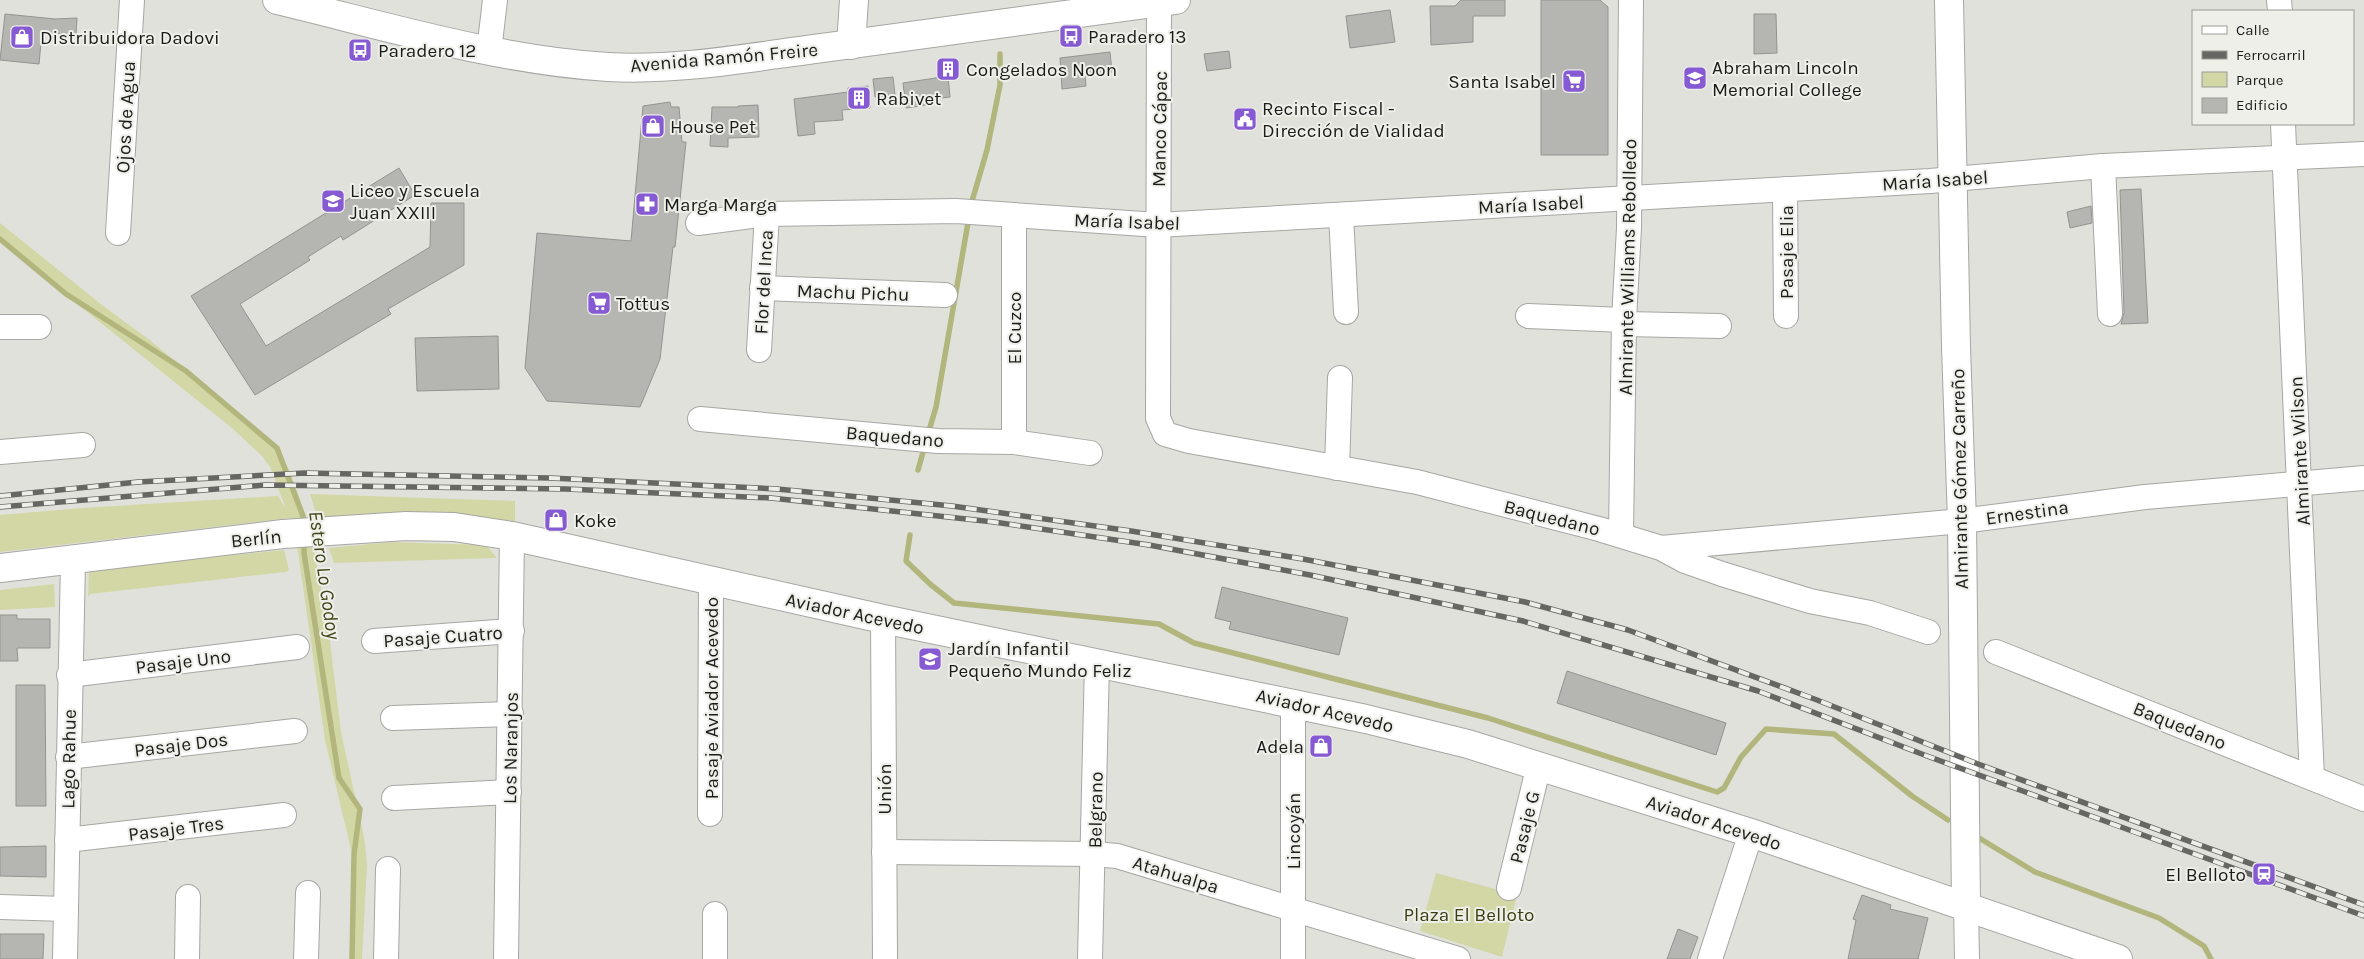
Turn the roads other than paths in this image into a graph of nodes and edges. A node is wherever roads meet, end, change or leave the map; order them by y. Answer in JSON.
{"nodes":[{"id":1,"x":132,"y":0,"type":"edge"},
{"id":2,"x":277,"y":0,"type":"edge"},
{"id":3,"x":495,"y":0,"type":"edge"},
{"id":4,"x":854,"y":0,"type":"edge"},
{"id":5,"x":1631,"y":0,"type":"edge"},
{"id":6,"x":1950,"y":0,"type":"edge"},
{"id":7,"x":1167,"y":1,"type":"edge"},
{"id":8,"x":1108,"y":5,"type":"edge"},
{"id":9,"x":851,"y":45,"type":"junction"},
{"id":10,"x":489,"y":51,"type":"junction"},
{"id":11,"x":2283,"y":125,"type":"edge"},
{"id":12,"x":2364,"y":154,"type":"edge"},
{"id":13,"x":2285,"y":157,"type":"junction"},
{"id":14,"x":2103,"y":166,"type":"junction"},
{"id":15,"x":1953,"y":180,"type":"junction"},
{"id":16,"x":1785,"y":189,"type":"junction"},
{"id":17,"x":1630,"y":198,"type":"junction"},
{"id":18,"x":767,"y":214,"type":"junction"},
{"id":19,"x":1014,"y":215,"type":"junction"},
{"id":20,"x":1341,"y":215,"type":"junction"},
{"id":21,"x":698,"y":223,"type":"dead end"},
{"id":22,"x":1158,"y":225,"type":"junction"},
{"id":23,"x":118,"y":233,"type":"dead end"},
{"id":24,"x":762,"y":288,"type":"junction"},
{"id":25,"x":945,"y":295,"type":"dead end"},
{"id":26,"x":1346,"y":312,"type":"dead end"},
{"id":27,"x":2110,"y":314,"type":"dead end"},
{"id":28,"x":1528,"y":316,"type":"dead end"},
{"id":29,"x":1786,"y":316,"type":"dead end"},
{"id":30,"x":1625,"y":322,"type":"junction"},
{"id":31,"x":1719,"y":326,"type":"dead end"},
{"id":32,"x":0,"y":327,"type":"edge"},
{"id":33,"x":39,"y":327,"type":"dead end"},
{"id":34,"x":759,"y":350,"type":"dead end"},
{"id":35,"x":1340,"y":378,"type":"dead end"},
{"id":36,"x":700,"y":419,"type":"dead end"},
{"id":37,"x":1165,"y":434,"type":"joint"},
{"id":38,"x":1014,"y":442,"type":"junction"},
{"id":39,"x":83,"y":445,"type":"dead end"},
{"id":40,"x":0,"y":452,"type":"edge"},
{"id":41,"x":1090,"y":454,"type":"dead end"},
{"id":42,"x":1337,"y":468,"type":"junction"},
{"id":43,"x":2364,"y":478,"type":"edge"},
{"id":44,"x":2300,"y":483,"type":"junction"},
{"id":45,"x":1962,"y":521,"type":"junction"},
{"id":46,"x":1621,"y":535,"type":"junction"},
{"id":47,"x":512,"y":536,"type":"junction"},
{"id":48,"x":1661,"y":548,"type":"junction"},
{"id":49,"x":73,"y":560,"type":"junction"},
{"id":50,"x":0,"y":568,"type":"edge"},
{"id":51,"x":711,"y":582,"type":"junction"},
{"id":52,"x":883,"y":619,"type":"junction"},
{"id":53,"x":512,"y":631,"type":"junction"},
{"id":54,"x":1928,"y":632,"type":"dead end"},
{"id":55,"x":374,"y":641,"type":"dead end"},
{"id":56,"x":297,"y":647,"type":"dead end"},
{"id":57,"x":1996,"y":652,"type":"dead end"},
{"id":58,"x":1097,"y":662,"type":"junction"},
{"id":59,"x":70,"y":676,"type":"junction"},
{"id":60,"x":1293,"y":703,"type":"junction"},
{"id":61,"x":511,"y":714,"type":"junction"},
{"id":62,"x":393,"y":718,"type":"dead end"},
{"id":63,"x":295,"y":731,"type":"dead end"},
{"id":64,"x":68,"y":757,"type":"junction"},
{"id":65,"x":1539,"y":765,"type":"junction"},
{"id":66,"x":2312,"y":778,"type":"junction"},
{"id":67,"x":509,"y":792,"type":"junction"},
{"id":68,"x":394,"y":798,"type":"dead end"},
{"id":69,"x":2364,"y":799,"type":"edge"},
{"id":70,"x":710,"y":814,"type":"dead end"},
{"id":71,"x":284,"y":815,"type":"dead end"},
{"id":72,"x":1750,"y":833,"type":"junction"},
{"id":73,"x":67,"y":840,"type":"junction"},
{"id":74,"x":884,"y":852,"type":"junction"},
{"id":75,"x":1094,"y":854,"type":"junction"},
{"id":76,"x":388,"y":869,"type":"dead end"},
{"id":77,"x":1509,"y":888,"type":"dead end"},
{"id":78,"x":308,"y":893,"type":"dead end"},
{"id":79,"x":188,"y":898,"type":"dead end"},
{"id":80,"x":1966,"y":906,"type":"junction"},
{"id":81,"x":0,"y":907,"type":"edge"},
{"id":82,"x":66,"y":909,"type":"junction"},
{"id":83,"x":1294,"y":910,"type":"junction"},
{"id":84,"x":715,"y":914,"type":"dead end"},
{"id":85,"x":66,"y":959,"type":"edge"},
{"id":86,"x":187,"y":959,"type":"edge"},
{"id":87,"x":306,"y":959,"type":"edge"},
{"id":88,"x":386,"y":959,"type":"edge"},
{"id":89,"x":506,"y":959,"type":"edge"},
{"id":90,"x":715,"y":959,"type":"edge"},
{"id":91,"x":885,"y":959,"type":"edge"},
{"id":92,"x":1090,"y":959,"type":"edge"},
{"id":93,"x":1293,"y":959,"type":"edge"},
{"id":94,"x":1458,"y":959,"type":"edge"},
{"id":95,"x":1710,"y":959,"type":"edge"},
{"id":96,"x":1967,"y":959,"type":"edge"},
{"id":97,"x":2118,"y":959,"type":"edge"}],
"edges":[{"from":1,"to":23,"type":"street","name":"Ojos de Agua"},
{"from":2,"to":10,"type":"main road","name":"Avenida Ramón Freire"},
{"from":3,"to":10,"type":"street"},
{"from":4,"to":9,"type":"main road"},
{"from":5,"to":17,"type":"street","name":"Almirante Williams Rebolledo"},
{"from":6,"to":15,"type":"main road","name":"Almirante Gómez Carreño"},
{"from":7,"to":8,"type":"main road","name":"Avenida Ramón Freire"},
{"from":7,"to":22,"type":"street","name":"Manco Cápac"},
{"from":8,"to":9,"type":"main road","name":"Avenida Ramón Freire"},
{"from":9,"to":10,"type":"main road","name":"Avenida Ramón Freire"},
{"from":11,"to":13,"type":"street","name":"Almirante Wilson"},
{"from":12,"to":13,"type":"street","name":"María Isabel"},
{"from":13,"to":14,"type":"street","name":"María Isabel"},
{"from":13,"to":44,"type":"street","name":"Almirante Wilson"},
{"from":14,"to":15,"type":"street","name":"María Isabel"},
{"from":14,"to":27,"type":"street"},
{"from":15,"to":16,"type":"street","name":"María Isabel"},
{"from":15,"to":45,"type":"main road","name":"Almirante Gómez Carreño"},
{"from":16,"to":17,"type":"street","name":"María Isabel"},
{"from":16,"to":29,"type":"street","name":"Pasaje Elia"},
{"from":17,"to":20,"type":"street","name":"María Isabel"},
{"from":17,"to":30,"type":"street","name":"Almirante Williams Rebolledo"},
{"from":18,"to":19,"type":"street","name":"María Isabel"},
{"from":18,"to":21,"type":"street","name":"María Isabel"},
{"from":18,"to":24,"type":"street","name":"Flor del Inca"},
{"from":19,"to":22,"type":"street","name":"María Isabel"},
{"from":19,"to":38,"type":"street","name":"El Cuzco"},
{"from":20,"to":22,"type":"street","name":"María Isabel"},
{"from":20,"to":26,"type":"street"},
{"from":22,"to":37,"type":"street","name":"Manco Cápac"},
{"from":24,"to":25,"type":"street","name":"Machu Pichu"},
{"from":24,"to":34,"type":"street","name":"Flor del Inca"},
{"from":28,"to":30,"type":"street"},
{"from":30,"to":31,"type":"street"},
{"from":30,"to":46,"type":"street","name":"Almirante Williams Rebolledo"},
{"from":32,"to":33,"type":"street"},
{"from":35,"to":42,"type":"street"},
{"from":36,"to":38,"type":"street","name":"Baquedano"},
{"from":37,"to":42,"type":"street","name":"Baquedano"},
{"from":38,"to":41,"type":"street","name":"Baquedano"},
{"from":39,"to":40,"type":"street"},
{"from":42,"to":46,"type":"street","name":"Baquedano"},
{"from":43,"to":44,"type":"street","name":"Ernestina"},
{"from":44,"to":45,"type":"street","name":"Ernestina"},
{"from":44,"to":66,"type":"street","name":"Almirante Wilson"},
{"from":45,"to":48,"type":"street","name":"Ernestina"},
{"from":45,"to":80,"type":"main road","name":"Almirante Gómez Carreño"},
{"from":46,"to":48,"type":"street","name":"Baquedano"},
{"from":47,"to":49,"type":"main road","name":"Berlín"},
{"from":47,"to":51,"type":"main road","name":"Aviador Acevedo"},
{"from":47,"to":53,"type":"street","name":"Los Naranjos"},
{"from":48,"to":54,"type":"street","name":"Baquedano"},
{"from":49,"to":50,"type":"main road","name":"Berlín"},
{"from":49,"to":59,"type":"street","name":"Lago Rahue"},
{"from":51,"to":52,"type":"main road","name":"Aviador Acevedo"},
{"from":51,"to":70,"type":"street","name":"Pasaje Aviador Acevedo"},
{"from":52,"to":58,"type":"main road","name":"Aviador Acevedo"},
{"from":52,"to":74,"type":"street","name":"Unión"},
{"from":53,"to":55,"type":"street","name":"Pasaje Cuatro"},
{"from":53,"to":61,"type":"street","name":"Los Naranjos"},
{"from":56,"to":59,"type":"street","name":"Pasaje Uno"},
{"from":57,"to":66,"type":"street","name":"Baquedano"},
{"from":58,"to":60,"type":"main road","name":"Aviador Acevedo"},
{"from":58,"to":75,"type":"street","name":"Belgrano"},
{"from":59,"to":64,"type":"street","name":"Lago Rahue"},
{"from":60,"to":65,"type":"main road","name":"Aviador Acevedo"},
{"from":60,"to":83,"type":"street","name":"Lincoyán"},
{"from":61,"to":62,"type":"street"},
{"from":61,"to":67,"type":"street","name":"Los Naranjos"},
{"from":63,"to":64,"type":"street","name":"Pasaje Dos"},
{"from":64,"to":73,"type":"street","name":"Lago Rahue"},
{"from":65,"to":72,"type":"main road","name":"Aviador Acevedo"},
{"from":65,"to":77,"type":"street","name":"Pasaje G"},
{"from":66,"to":69,"type":"street","name":"Baquedano"},
{"from":67,"to":68,"type":"street"},
{"from":67,"to":89,"type":"street","name":"Los Naranjos"},
{"from":71,"to":73,"type":"street","name":"Pasaje Tres"},
{"from":72,"to":80,"type":"main road","name":"Aviador Acevedo"},
{"from":72,"to":95,"type":"street"},
{"from":73,"to":82,"type":"street","name":"Lago Rahue"},
{"from":74,"to":75,"type":"street","name":"Atahualpa"},
{"from":74,"to":91,"type":"street","name":"Unión"},
{"from":75,"to":83,"type":"street","name":"Atahualpa"},
{"from":75,"to":92,"type":"street","name":"Belgrano"},
{"from":76,"to":88,"type":"street"},
{"from":78,"to":87,"type":"street"},
{"from":79,"to":86,"type":"street"},
{"from":80,"to":96,"type":"street","name":"Almirante Gómez Carreño"},
{"from":80,"to":97,"type":"main road","name":"Aviador Acevedo"},
{"from":81,"to":82,"type":"street"},
{"from":82,"to":85,"type":"street","name":"Lago Rahue"},
{"from":83,"to":93,"type":"street","name":"Lincoyán"},
{"from":83,"to":94,"type":"street","name":"Atahualpa"},
{"from":84,"to":90,"type":"street"}]}
